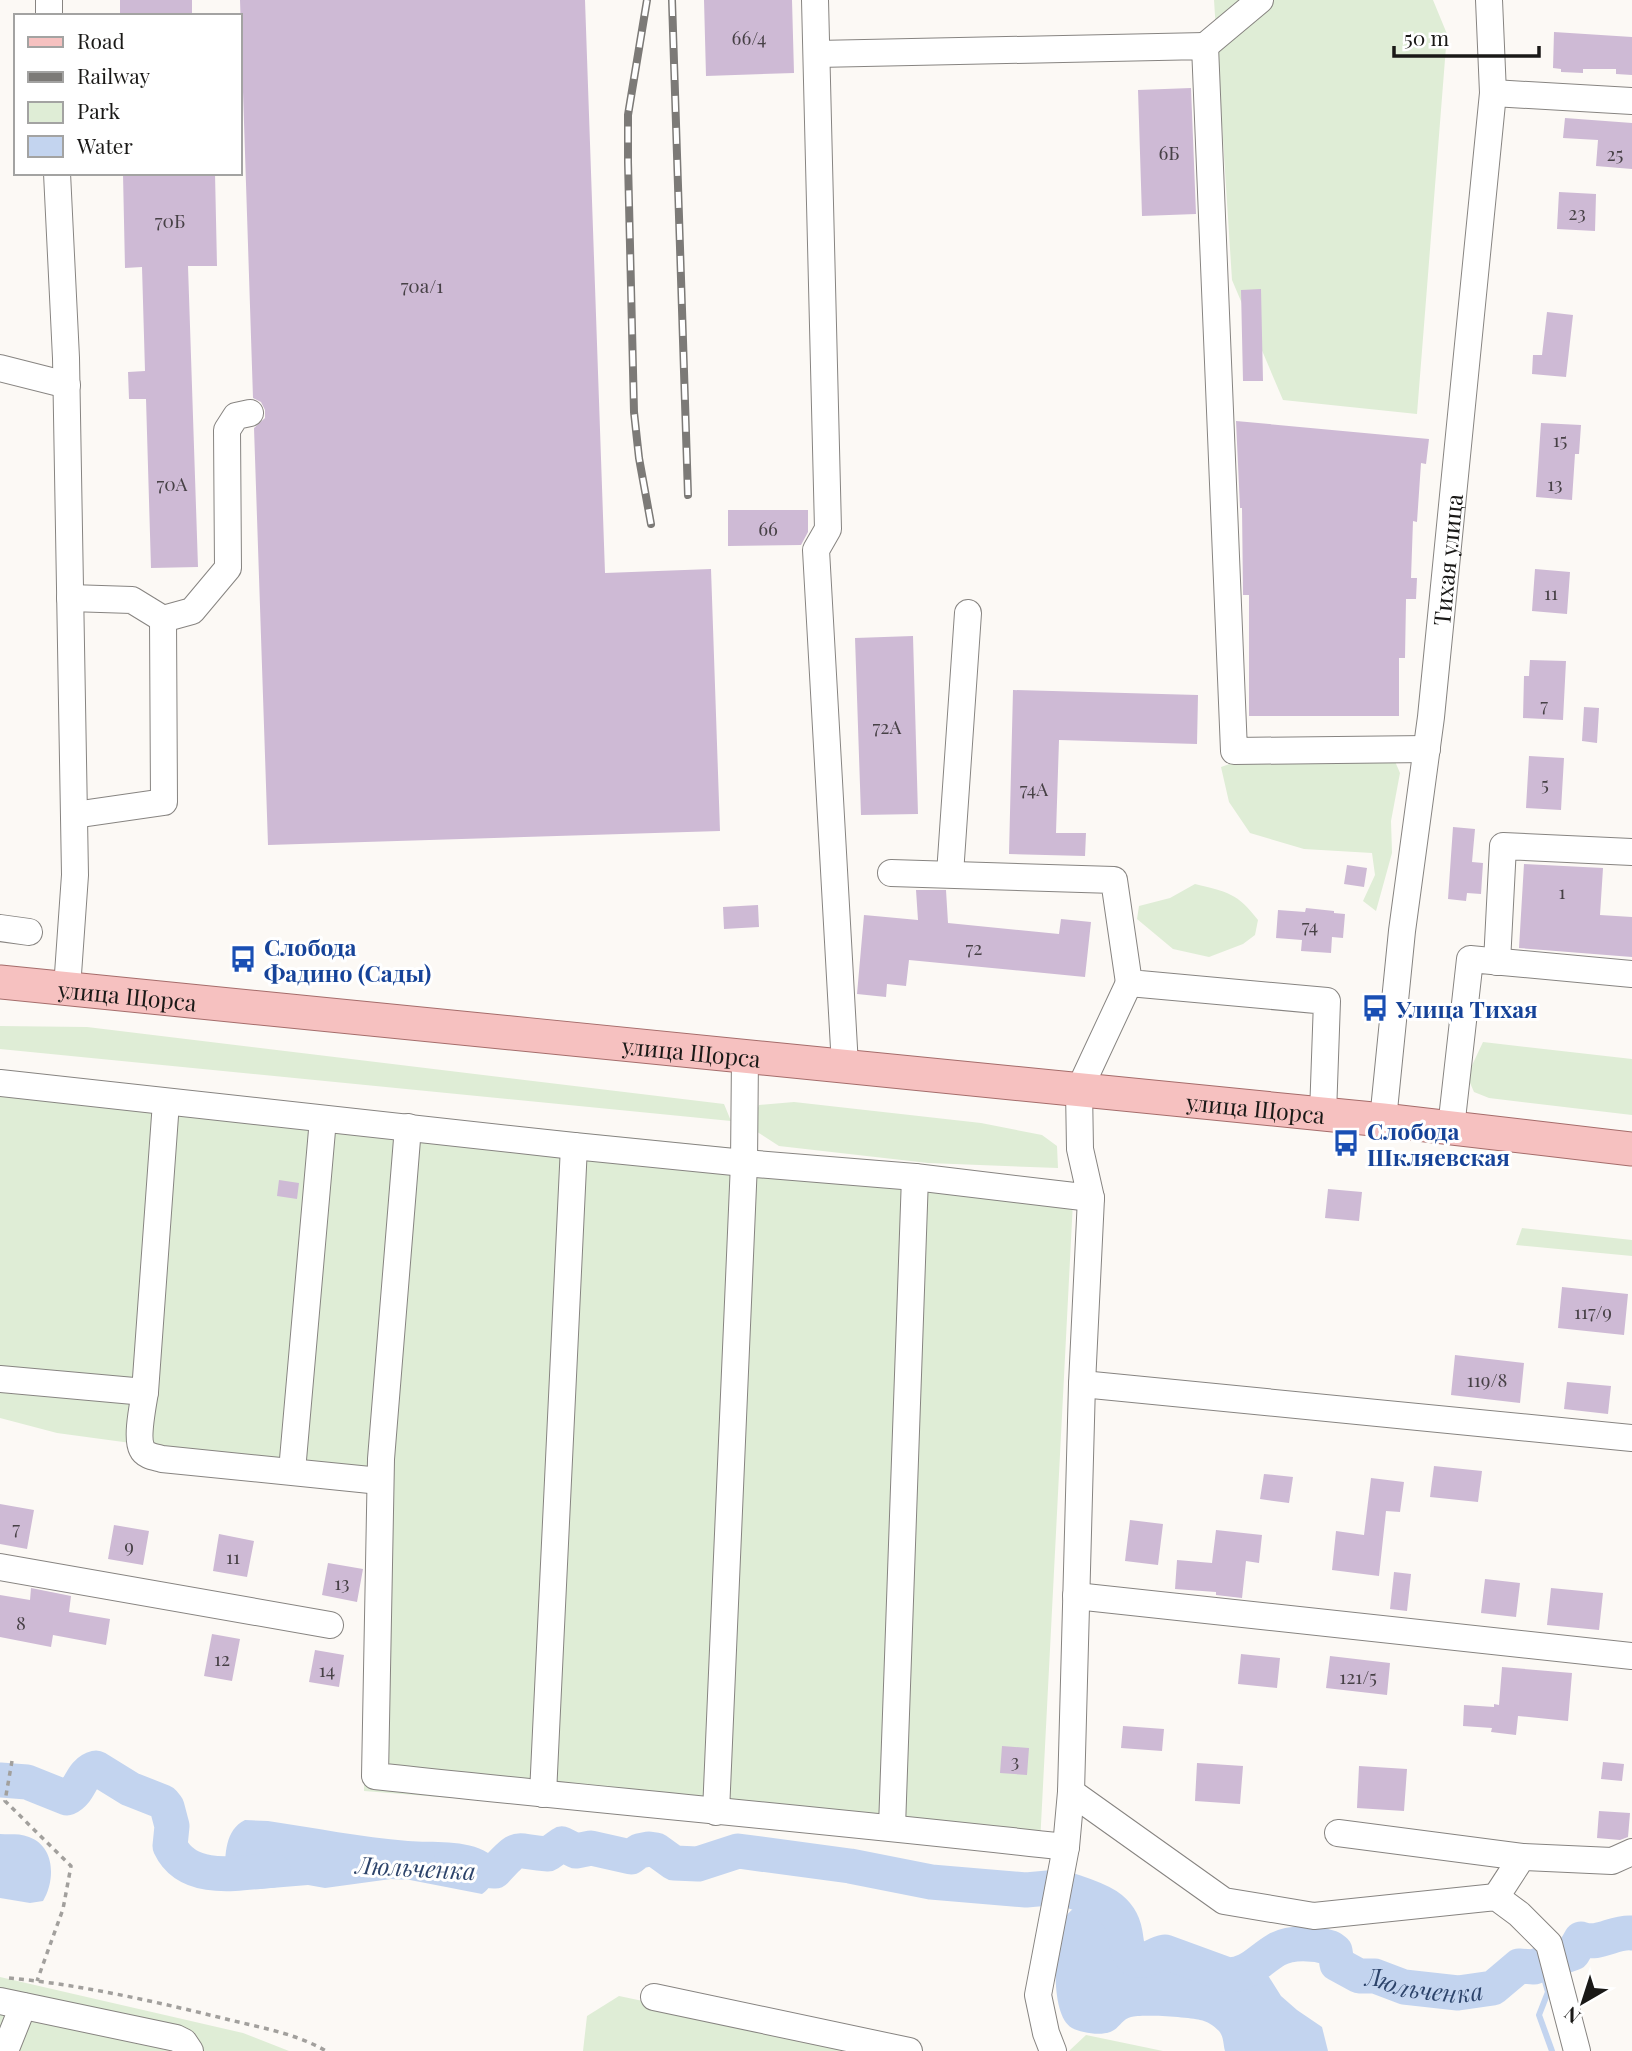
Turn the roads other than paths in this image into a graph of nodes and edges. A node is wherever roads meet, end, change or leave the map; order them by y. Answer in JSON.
{"nodes":[{"id":1,"x":815,"y":0,"type":"edge"},
{"id":2,"x":1260,"y":0,"type":"edge"},
{"id":3,"x":1489,"y":0,"type":"edge"},
{"id":4,"x":1205,"y":46,"type":"junction"},
{"id":5,"x":817,"y":54,"type":"junction"},
{"id":6,"x":1493,"y":93,"type":"junction"},
{"id":7,"x":1632,"y":101,"type":"edge"},
{"id":8,"x":57,"y":175,"type":"edge"},
{"id":9,"x":0,"y":368,"type":"edge"},
{"id":10,"x":66,"y":385,"type":"junction"},
{"id":11,"x":250,"y":413,"type":"dead end"},
{"id":12,"x":70,"y":598,"type":"junction"},
{"id":13,"x":968,"y":612,"type":"dead end"},
{"id":14,"x":163,"y":620,"type":"junction"},
{"id":15,"x":1427,"y":749,"type":"junction"},
{"id":16,"x":75,"y":815,"type":"junction"},
{"id":17,"x":1632,"y":852,"type":"edge"},
{"id":18,"x":891,"y":873,"type":"dead end"},
{"id":19,"x":950,"y":874,"type":"junction"},
{"id":20,"x":0,"y":928,"type":"edge"},
{"id":21,"x":29,"y":932,"type":"dead end"},
{"id":22,"x":1497,"y":962,"type":"junction"},
{"id":23,"x":1632,"y":974,"type":"edge"},
{"id":24,"x":0,"y":982,"type":"edge"},
{"id":25,"x":1129,"y":983,"type":"junction"},
{"id":26,"x":68,"y":988,"type":"junction"},
{"id":27,"x":745,"y":1056,"type":"junction"},
{"id":28,"x":845,"y":1066,"type":"junction"},
{"id":29,"x":0,"y":1083,"type":"edge"},
{"id":30,"x":1079,"y":1090,"type":"junction"},
{"id":31,"x":166,"y":1102,"type":"junction"},
{"id":32,"x":1323,"y":1114,"type":"junction"},
{"id":33,"x":323,"y":1119,"type":"junction"},
{"id":34,"x":1382,"y":1120,"type":"junction"},
{"id":35,"x":408,"y":1127,"type":"junction"},
{"id":36,"x":1451,"y":1128,"type":"junction"},
{"id":37,"x":574,"y":1146,"type":"junction"},
{"id":38,"x":1632,"y":1149,"type":"edge"},
{"id":39,"x":744,"y":1163,"type":"junction"},
{"id":40,"x":915,"y":1177,"type":"junction"},
{"id":41,"x":1091,"y":1198,"type":"junction"},
{"id":42,"x":0,"y":1379,"type":"edge"},
{"id":43,"x":1082,"y":1384,"type":"junction"},
{"id":44,"x":145,"y":1392,"type":"junction"},
{"id":45,"x":1632,"y":1438,"type":"edge"},
{"id":46,"x":292,"y":1471,"type":"junction"},
{"id":47,"x":380,"y":1481,"type":"junction"},
{"id":48,"x":0,"y":1567,"type":"edge"},
{"id":49,"x":1076,"y":1596,"type":"junction"},
{"id":50,"x":330,"y":1625,"type":"dead end"},
{"id":51,"x":1632,"y":1656,"type":"edge"},
{"id":52,"x":1071,"y":1792,"type":"junction"},
{"id":53,"x":543,"y":1794,"type":"junction"},
{"id":54,"x":716,"y":1812,"type":"junction"},
{"id":55,"x":892,"y":1827,"type":"junction"},
{"id":56,"x":1338,"y":1833,"type":"dead end"},
{"id":57,"x":1066,"y":1847,"type":"junction"},
{"id":58,"x":1632,"y":1852,"type":"edge"},
{"id":59,"x":1521,"y":1857,"type":"junction"},
{"id":60,"x":1496,"y":1897,"type":"junction"},
{"id":61,"x":654,"y":1997,"type":"dead end"},
{"id":62,"x":11,"y":2004,"type":"edge"},
{"id":63,"x":5,"y":2051,"type":"edge"},
{"id":64,"x":190,"y":2051,"type":"edge"},
{"id":65,"x":909,"y":2051,"type":"edge"},
{"id":66,"x":1053,"y":2051,"type":"edge"},
{"id":67,"x":1577,"y":2051,"type":"edge"}],
"edges":[{"from":1,"to":5,"type":"street"},
{"from":2,"to":4,"type":"street"},
{"from":3,"to":6,"type":"street","name":"Тихая улица"},
{"from":4,"to":5,"type":"street"},
{"from":4,"to":15,"type":"street"},
{"from":5,"to":28,"type":"street"},
{"from":6,"to":7,"type":"street"},
{"from":6,"to":15,"type":"street","name":"Тихая улица"},
{"from":8,"to":10,"type":"street"},
{"from":9,"to":10,"type":"street"},
{"from":10,"to":12,"type":"street"},
{"from":11,"to":14,"type":"street"},
{"from":12,"to":14,"type":"street"},
{"from":12,"to":16,"type":"street"},
{"from":13,"to":19,"type":"street"},
{"from":14,"to":16,"type":"street"},
{"from":15,"to":34,"type":"street","name":"Тихая улица"},
{"from":16,"to":26,"type":"street"},
{"from":17,"to":22,"type":"street"},
{"from":18,"to":19,"type":"street"},
{"from":19,"to":25,"type":"street"},
{"from":20,"to":21,"type":"street"},
{"from":22,"to":23,"type":"street"},
{"from":22,"to":36,"type":"street"},
{"from":24,"to":26,"type":"main road","name":"улица Щорса"},
{"from":25,"to":30,"type":"street"},
{"from":25,"to":32,"type":"street"},
{"from":26,"to":27,"type":"main road","name":"улица Щорса"},
{"from":27,"to":28,"type":"main road","name":"улица Щорса"},
{"from":27,"to":39,"type":"street"},
{"from":28,"to":30,"type":"main road","name":"улица Щорса"},
{"from":29,"to":31,"type":"street"},
{"from":30,"to":32,"type":"main road","name":"улица Щорса"},
{"from":30,"to":41,"type":"street"},
{"from":31,"to":33,"type":"street"},
{"from":31,"to":44,"type":"street"},
{"from":32,"to":34,"type":"main road","name":"улица Щорса"},
{"from":33,"to":35,"type":"street"},
{"from":33,"to":46,"type":"street"},
{"from":34,"to":36,"type":"main road","name":"улица Щорса"},
{"from":35,"to":37,"type":"street"},
{"from":35,"to":47,"type":"street"},
{"from":36,"to":38,"type":"main road","name":"улица Щорса"},
{"from":37,"to":39,"type":"street"},
{"from":37,"to":53,"type":"street"},
{"from":39,"to":40,"type":"street"},
{"from":39,"to":54,"type":"street"},
{"from":40,"to":41,"type":"street"},
{"from":40,"to":55,"type":"street"},
{"from":41,"to":43,"type":"street"},
{"from":42,"to":44,"type":"street"},
{"from":43,"to":45,"type":"street"},
{"from":43,"to":49,"type":"street"},
{"from":44,"to":46,"type":"street"},
{"from":46,"to":47,"type":"street"},
{"from":47,"to":53,"type":"street"},
{"from":48,"to":50,"type":"street"},
{"from":49,"to":51,"type":"street"},
{"from":49,"to":52,"type":"street"},
{"from":52,"to":57,"type":"street"},
{"from":52,"to":60,"type":"street"},
{"from":53,"to":54,"type":"street"},
{"from":54,"to":55,"type":"street"},
{"from":55,"to":57,"type":"street"},
{"from":56,"to":59,"type":"street"},
{"from":57,"to":66,"type":"street"},
{"from":58,"to":59,"type":"street"},
{"from":59,"to":60,"type":"street"},
{"from":60,"to":67,"type":"street"},
{"from":61,"to":65,"type":"street"},
{"from":62,"to":63,"type":"street"},
{"from":62,"to":64,"type":"street"}]}
